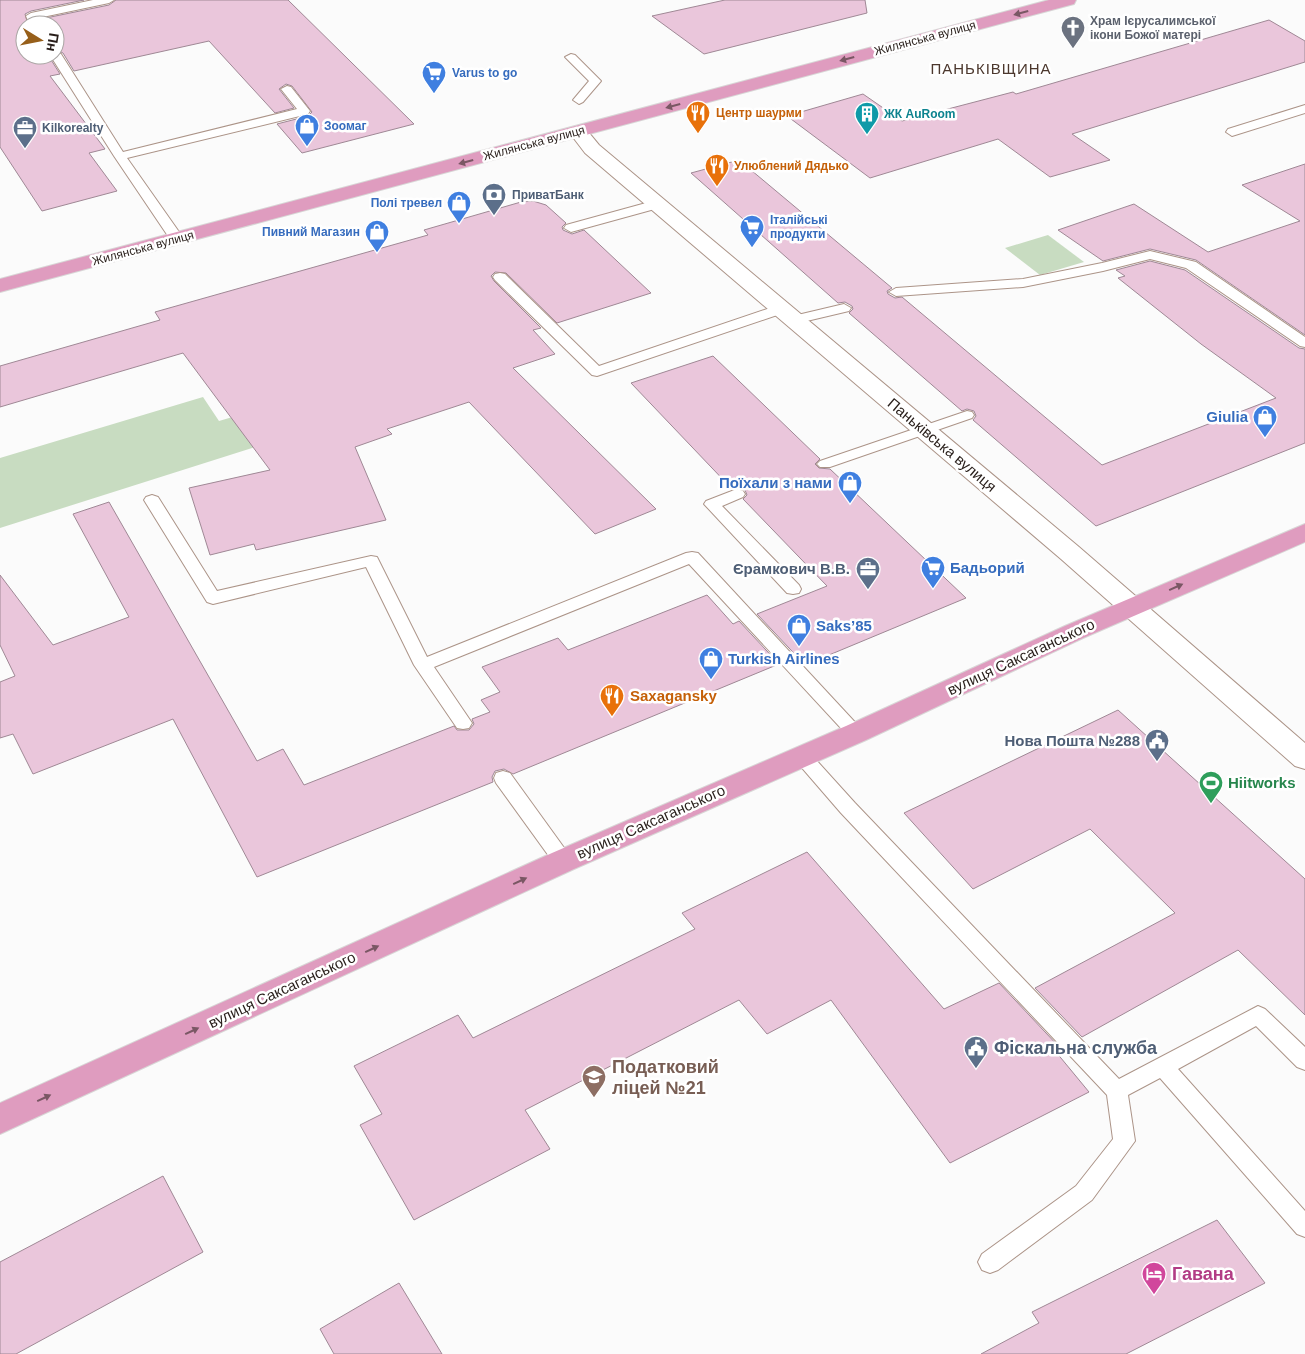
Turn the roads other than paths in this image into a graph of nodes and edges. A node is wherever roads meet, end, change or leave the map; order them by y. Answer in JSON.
{"nodes":[{"id":1,"x":109,"y":0,"type":"edge"},
{"id":2,"x":1068,"y":0,"type":"edge"},
{"id":3,"x":36,"y":15,"type":"edge"},
{"id":4,"x":571,"y":58,"type":"dead end"},
{"id":5,"x":62,"y":65,"type":"edge"},
{"id":6,"x":287,"y":89,"type":"dead end"},
{"id":7,"x":579,"y":100,"type":"dead end"},
{"id":8,"x":1305,"y":109,"type":"edge"},
{"id":9,"x":578,"y":132,"type":"junction"},
{"id":10,"x":1232,"y":132,"type":"dead end"},
{"id":11,"x":120,"y":156,"type":"junction"},
{"id":12,"x":657,"y":204,"type":"junction"},
{"id":13,"x":571,"y":228,"type":"dead end"},
{"id":14,"x":177,"y":239,"type":"junction"},
{"id":15,"x":500,"y":277,"type":"dead end"},
{"id":16,"x":0,"y":286,"type":"edge"},
{"id":17,"x":896,"y":292,"type":"dead end"},
{"id":18,"x":844,"y":308,"type":"dead end"},
{"id":19,"x":787,"y":315,"type":"junction"},
{"id":20,"x":1305,"y":342,"type":"edge"},
{"id":21,"x":967,"y":415,"type":"dead end"},
{"id":22,"x":924,"y":430,"type":"junction"},
{"id":23,"x":824,"y":464,"type":"dead end"},
{"id":24,"x":737,"y":494,"type":"dead end"},
{"id":25,"x":152,"y":500,"type":"dead end"},
{"id":26,"x":1305,"y":532,"type":"edge"},
{"id":27,"x":793,"y":589,"type":"dead end"},
{"id":28,"x":1132,"y":607,"type":"junction"},
{"id":29,"x":422,"y":665,"type":"junction"},
{"id":30,"x":463,"y":723,"type":"dead end"},
{"id":31,"x":856,"y":733,"type":"junction"},
{"id":32,"x":802,"y":756,"type":"junction"},
{"id":33,"x":1305,"y":759,"type":"edge"},
{"id":34,"x":503,"y":778,"type":"dead end"},
{"id":35,"x":563,"y":861,"type":"junction"},
{"id":36,"x":1305,"y":1061,"type":"edge"},
{"id":37,"x":1163,"y":1068,"type":"junction"},
{"id":38,"x":1117,"y":1091,"type":"junction"},
{"id":39,"x":0,"y":1118,"type":"edge"},
{"id":40,"x":1305,"y":1227,"type":"edge"},
{"id":41,"x":990,"y":1262,"type":"dead end"}],
"edges":[{"from":1,"to":3,"type":"lane"},
{"from":2,"to":9,"type":"main road","name":"Жилянська вулиця","one_way":true},
{"from":4,"to":7,"type":"lane"},
{"from":5,"to":11,"type":"lane"},
{"from":6,"to":11,"type":"lane"},
{"from":8,"to":10,"type":"lane"},
{"from":9,"to":12,"type":"street","name":"Паньківська вулиця"},
{"from":9,"to":14,"type":"main road","name":"Жилянська вулиця","one_way":true},
{"from":11,"to":14,"type":"lane"},
{"from":12,"to":13,"type":"lane"},
{"from":12,"to":19,"type":"street","name":"Паньківська вулиця"},
{"from":14,"to":16,"type":"main road","name":"Жилянська вулиця"},
{"from":15,"to":19,"type":"lane"},
{"from":17,"to":20,"type":"lane"},
{"from":18,"to":19,"type":"lane"},
{"from":19,"to":22,"type":"street","name":"Паньківська вулиця"},
{"from":21,"to":22,"type":"lane"},
{"from":22,"to":23,"type":"lane"},
{"from":22,"to":28,"type":"street","name":"Паньківська вулиця"},
{"from":24,"to":27,"type":"lane"},
{"from":25,"to":29,"type":"lane"},
{"from":28,"to":26,"type":"main road","name":"вулиця Саксаганського","one_way":true},
{"from":28,"to":31,"type":"main road","name":"вулиця Саксаганського"},
{"from":28,"to":33,"type":"street","name":"Паньківська вулиця"},
{"from":29,"to":30,"type":"lane"},
{"from":29,"to":31,"type":"lane"},
{"from":31,"to":32,"type":"main road","name":"вулиця Саксаганського"},
{"from":32,"to":35,"type":"main road","name":"вулиця Саксаганського"},
{"from":32,"to":38,"type":"lane"},
{"from":34,"to":35,"type":"lane"},
{"from":39,"to":35,"type":"main road","name":"вулиця Саксаганського","one_way":true},
{"from":36,"to":37,"type":"lane"},
{"from":37,"to":38,"type":"lane"},
{"from":37,"to":40,"type":"lane"},
{"from":38,"to":41,"type":"lane"}]}
